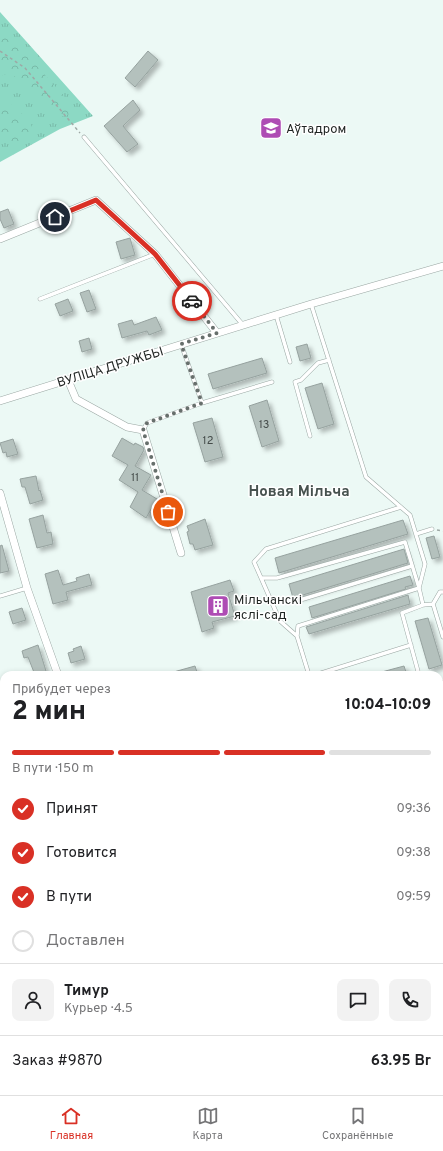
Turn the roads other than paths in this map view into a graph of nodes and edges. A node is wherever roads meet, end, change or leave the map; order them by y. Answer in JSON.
{"nodes":[{"id":1,"x":84,"y":137,"type":"road end"},
{"id":2,"x":0,"y":239,"type":"edge"},
{"id":3,"x":155,"y":254,"type":"junction"},
{"id":4,"x":443,"y":266,"type":"edge"},
{"id":5,"x":40,"y":299,"type":"dead end"},
{"id":6,"x":311,"y":304,"type":"junction"},
{"id":7,"x":276,"y":314,"type":"junction"},
{"id":8,"x":244,"y":325,"type":"junction"},
{"id":9,"x":217,"y":333,"type":"junction"},
{"id":10,"x":181,"y":344,"type":"junction"},
{"id":11,"x":329,"y":360,"type":"junction"},
{"id":12,"x":290,"y":362,"type":"dead end"},
{"id":13,"x":68,"y":380,"type":"junction"},
{"id":14,"x":272,"y":382,"type":"dead end"},
{"id":15,"x":0,"y":401,"type":"edge"},
{"id":16,"x":202,"y":403,"type":"junction"},
{"id":17,"x":143,"y":430,"type":"junction"},
{"id":18,"x":310,"y":436,"type":"dead end"},
{"id":19,"x":0,"y":493,"type":"edge"},
{"id":20,"x":401,"y":507,"type":"junction"},
{"id":21,"x":432,"y":529,"type":"dead end"},
{"id":22,"x":416,"y":534,"type":"junction"},
{"id":23,"x":181,"y":553,"type":"dead end"},
{"id":24,"x":412,"y":566,"type":"junction"},
{"id":25,"x":261,"y":578,"type":"junction"},
{"id":26,"x":27,"y":588,"type":"junction"},
{"id":27,"x":419,"y":588,"type":"junction"},
{"id":28,"x":443,"y":592,"type":"edge"},
{"id":29,"x":0,"y":596,"type":"edge"},
{"id":30,"x":300,"y":600,"type":"dead end"},
{"id":31,"x":433,"y":604,"type":"junction"},
{"id":32,"x":423,"y":605,"type":"junction"},
{"id":33,"x":297,"y":636,"type":"junction"},
{"id":34,"x":443,"y":637,"type":"edge"},
{"id":35,"x":410,"y":645,"type":"junction"},
{"id":36,"x":57,"y":671,"type":"edge"},
{"id":37,"x":308,"y":671,"type":"edge"},
{"id":38,"x":328,"y":671,"type":"edge"},
{"id":39,"x":418,"y":671,"type":"edge"}],
"edges":[{"from":1,"to":8,"type":"lane"},
{"from":2,"to":3,"type":"street"},
{"from":3,"to":5,"type":"lane"},
{"from":3,"to":9,"type":"street"},
{"from":4,"to":6,"type":"street","name":"ВУЛІЦА ДРУЖБЫ"},
{"from":6,"to":7,"type":"street","name":"ВУЛІЦА ДРУЖБЫ"},
{"from":6,"to":11,"type":"lane"},
{"from":7,"to":8,"type":"street","name":"ВУЛІЦА ДРУЖБЫ"},
{"from":7,"to":12,"type":"lane"},
{"from":8,"to":9,"type":"street","name":"ВУЛІЦА ДРУЖБЫ"},
{"from":9,"to":10,"type":"street","name":"ВУЛІЦА ДРУЖБЫ"},
{"from":10,"to":13,"type":"street","name":"ВУЛІЦА ДРУЖБЫ"},
{"from":10,"to":16,"type":"lane"},
{"from":11,"to":18,"type":"lane"},
{"from":11,"to":20,"type":"lane"},
{"from":13,"to":15,"type":"street","name":"ВУЛІЦА ДРУЖБЫ"},
{"from":13,"to":17,"type":"street"},
{"from":14,"to":16,"type":"lane"},
{"from":16,"to":17,"type":"lane"},
{"from":17,"to":23,"type":"street"},
{"from":19,"to":26,"type":"street"},
{"from":20,"to":22,"type":"lane"},
{"from":20,"to":25,"type":"lane"},
{"from":21,"to":22,"type":"lane"},
{"from":22,"to":27,"type":"lane"},
{"from":24,"to":25,"type":"lane"},
{"from":24,"to":27,"type":"lane"},
{"from":24,"to":30,"type":"lane"},
{"from":25,"to":33,"type":"lane"},
{"from":26,"to":29,"type":"lane"},
{"from":26,"to":36,"type":"street"},
{"from":27,"to":32,"type":"lane"},
{"from":27,"to":33,"type":"lane"},
{"from":28,"to":31,"type":"lane"},
{"from":31,"to":32,"type":"lane"},
{"from":31,"to":34,"type":"lane"},
{"from":32,"to":35,"type":"lane"},
{"from":33,"to":37,"type":"lane"},
{"from":35,"to":38,"type":"lane"},
{"from":35,"to":39,"type":"lane"}]}
